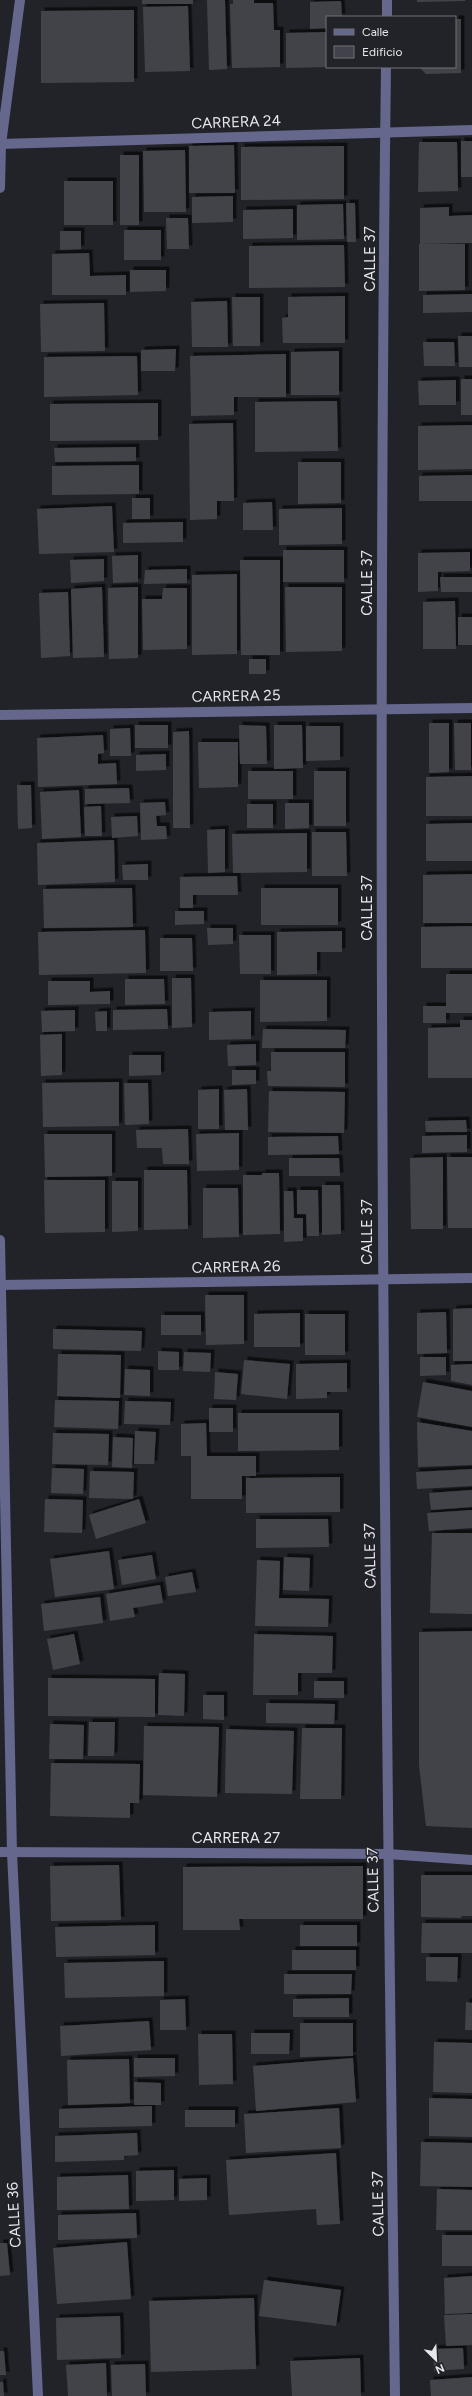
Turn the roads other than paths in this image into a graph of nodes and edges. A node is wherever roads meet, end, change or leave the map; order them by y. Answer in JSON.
{"nodes":[{"id":1,"x":20,"y":0,"type":"edge"},
{"id":2,"x":387,"y":0,"type":"edge"},
{"id":3,"x":387,"y":16,"type":"edge"},
{"id":4,"x":386,"y":68,"type":"edge"},
{"id":5,"x":472,"y":130,"type":"edge"},
{"id":6,"x":385,"y":132,"type":"junction"},
{"id":7,"x":0,"y":144,"type":"edge"},
{"id":8,"x":0,"y":188,"type":"edge"},
{"id":9,"x":472,"y":708,"type":"edge"},
{"id":10,"x":382,"y":709,"type":"junction"},
{"id":11,"x":0,"y":715,"type":"edge"},
{"id":12,"x":0,"y":1240,"type":"edge"},
{"id":13,"x":472,"y":1278,"type":"edge"},
{"id":14,"x":382,"y":1279,"type":"junction"},
{"id":15,"x":0,"y":1285,"type":"edge"},
{"id":16,"x":0,"y":1852,"type":"edge"},
{"id":17,"x":12,"y":1853,"type":"junction"},
{"id":18,"x":388,"y":1854,"type":"junction"},
{"id":19,"x":472,"y":1860,"type":"edge"},
{"id":20,"x":38,"y":2396,"type":"edge"},
{"id":21,"x":395,"y":2396,"type":"edge"}],
"edges":[{"from":1,"to":7,"type":"street"},
{"from":2,"to":3,"type":"street"},
{"from":4,"to":6,"type":"street","name":"CALLE 37"},
{"from":5,"to":6,"type":"street","name":"CARRERA 24"},
{"from":6,"to":7,"type":"street","name":"CARRERA 24"},
{"from":6,"to":10,"type":"street","name":"CALLE 37"},
{"from":7,"to":8,"type":"street"},
{"from":9,"to":10,"type":"street","name":"CARRERA 25"},
{"from":10,"to":11,"type":"street","name":"CARRERA 25"},
{"from":10,"to":14,"type":"street","name":"CALLE 37"},
{"from":12,"to":15,"type":"street","name":"CALLE 36"},
{"from":13,"to":14,"type":"street","name":"CARRERA 26"},
{"from":14,"to":15,"type":"street","name":"CARRERA 26"},
{"from":14,"to":18,"type":"street","name":"CALLE 37"},
{"from":15,"to":17,"type":"street","name":"CALLE 36"},
{"from":16,"to":17,"type":"street","name":"CARRERA 27"},
{"from":17,"to":18,"type":"street","name":"CARRERA 27"},
{"from":17,"to":20,"type":"street","name":"CALLE 36"},
{"from":18,"to":19,"type":"street","name":"CARRERA 27"},
{"from":18,"to":21,"type":"street","name":"CALLE 37"}]}
